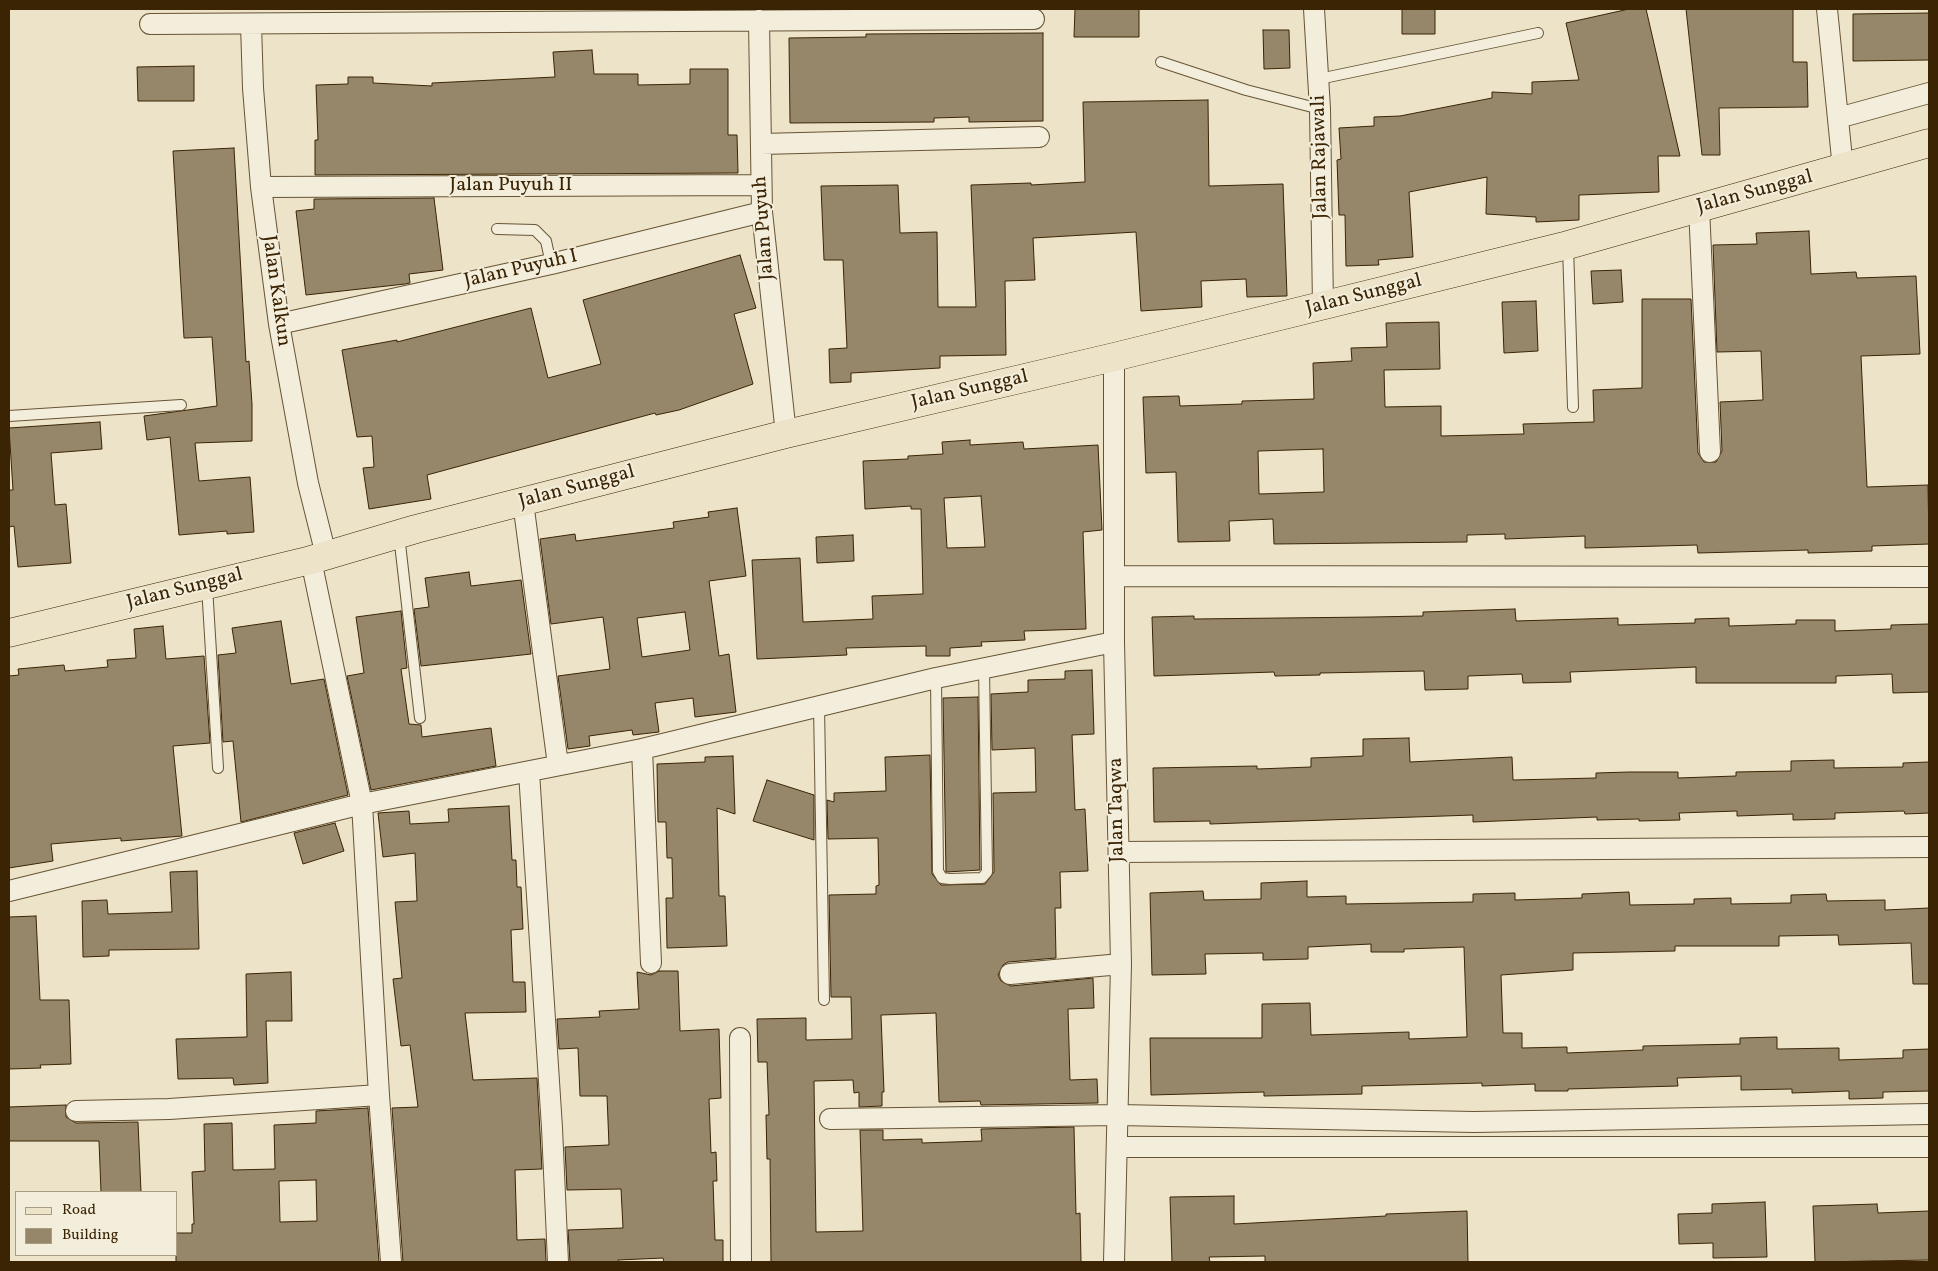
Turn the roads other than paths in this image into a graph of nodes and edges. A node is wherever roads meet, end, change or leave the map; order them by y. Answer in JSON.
{"nodes":[{"id":1,"x":1314,"y":9,"type":"edge"},
{"id":2,"x":1827,"y":9,"type":"edge"},
{"id":3,"x":1034,"y":19,"type":"dead end"},
{"id":4,"x":760,"y":20,"type":"junction"},
{"id":5,"x":150,"y":24,"type":"dead end"},
{"id":6,"x":251,"y":24,"type":"junction"},
{"id":7,"x":1538,"y":33,"type":"dead end"},
{"id":8,"x":1161,"y":62,"type":"dead end"},
{"id":9,"x":1319,"y":79,"type":"junction"},
{"id":10,"x":1929,"y":93,"type":"edge"},
{"id":11,"x":1320,"y":109,"type":"junction"},
{"id":12,"x":1838,"y":118,"type":"junction"},
{"id":13,"x":1039,"y":137,"type":"dead end"},
{"id":14,"x":1929,"y":143,"type":"edge"},
{"id":15,"x":761,"y":144,"type":"junction"},
{"id":16,"x":1842,"y":169,"type":"junction"},
{"id":17,"x":761,"y":185,"type":"junction"},
{"id":18,"x":260,"y":187,"type":"junction"},
{"id":19,"x":1699,"y":207,"type":"junction"},
{"id":20,"x":762,"y":212,"type":"junction"},
{"id":21,"x":497,"y":230,"type":"dead end"},
{"id":22,"x":1568,"y":245,"type":"junction"},
{"id":23,"x":551,"y":264,"type":"junction"},
{"id":24,"x":1324,"y":306,"type":"junction"},
{"id":25,"x":279,"y":324,"type":"junction"},
{"id":26,"x":1114,"y":357,"type":"junction"},
{"id":27,"x":182,"y":405,"type":"dead end"},
{"id":28,"x":1573,"y":407,"type":"dead end"},
{"id":29,"x":9,"y":416,"type":"edge"},
{"id":30,"x":786,"y":434,"type":"junction"},
{"id":31,"x":1710,"y":452,"type":"dead end"},
{"id":32,"x":523,"y":502,"type":"junction"},
{"id":33,"x":399,"y":534,"type":"junction"},
{"id":34,"x":319,"y":558,"type":"junction"},
{"id":35,"x":1115,"y":576,"type":"junction"},
{"id":36,"x":1929,"y":577,"type":"edge"},
{"id":37,"x":207,"y":585,"type":"junction"},
{"id":38,"x":9,"y":632,"type":"edge"},
{"id":39,"x":1114,"y":642,"type":"junction"},
{"id":40,"x":984,"y":667,"type":"junction"},
{"id":41,"x":936,"y":678,"type":"junction"},
{"id":42,"x":819,"y":706,"type":"junction"},
{"id":43,"x":420,"y":718,"type":"dead end"},
{"id":44,"x":642,"y":750,"type":"junction"},
{"id":45,"x":558,"y":765,"type":"junction"},
{"id":46,"x":218,"y":768,"type":"dead end"},
{"id":47,"x":529,"y":772,"type":"junction"},
{"id":48,"x":362,"y":804,"type":"junction"},
{"id":49,"x":1929,"y":846,"type":"edge"},
{"id":50,"x":1120,"y":852,"type":"junction"},
{"id":51,"x":9,"y":891,"type":"edge"},
{"id":52,"x":651,"y":963,"type":"dead end"},
{"id":53,"x":1120,"y":964,"type":"junction"},
{"id":54,"x":1010,"y":974,"type":"dead end"},
{"id":55,"x":824,"y":1000,"type":"dead end"},
{"id":56,"x":740,"y":1038,"type":"dead end"},
{"id":57,"x":378,"y":1095,"type":"junction"},
{"id":58,"x":76,"y":1111,"type":"dead end"},
{"id":59,"x":1929,"y":1114,"type":"edge"},
{"id":60,"x":1118,"y":1115,"type":"junction"},
{"id":61,"x":830,"y":1119,"type":"dead end"},
{"id":62,"x":1660,"y":1119,"type":"junction"},
{"id":63,"x":1474,"y":1122,"type":"junction"},
{"id":64,"x":1659,"y":1146,"type":"junction"},
{"id":65,"x":1118,"y":1147,"type":"junction"},
{"id":66,"x":1929,"y":1147,"type":"edge"},
{"id":67,"x":1475,"y":1148,"type":"junction"},
{"id":68,"x":391,"y":1262,"type":"edge"},
{"id":69,"x":558,"y":1262,"type":"edge"},
{"id":70,"x":741,"y":1262,"type":"edge"},
{"id":71,"x":1114,"y":1262,"type":"edge"}],
"edges":[{"from":1,"to":9,"type":"street","name":"Jalan Rajawali"},
{"from":2,"to":12,"type":"street"},
{"from":3,"to":4,"type":"street"},
{"from":4,"to":6,"type":"street"},
{"from":4,"to":15,"type":"street","name":"Jalan Puyuh"},
{"from":5,"to":6,"type":"street"},
{"from":6,"to":18,"type":"street","name":"Jalan Kalkun"},
{"from":7,"to":9,"type":"lane"},
{"from":8,"to":11,"type":"lane"},
{"from":9,"to":11,"type":"street","name":"Jalan Rajawali"},
{"from":10,"to":12,"type":"street"},
{"from":11,"to":24,"type":"street","name":"Jalan Rajawali"},
{"from":12,"to":16,"type":"street"},
{"from":13,"to":15,"type":"street"},
{"from":14,"to":16,"type":"main road","name":"Jalan Sunggal"},
{"from":15,"to":17,"type":"street","name":"Jalan Puyuh"},
{"from":16,"to":19,"type":"main road","name":"Jalan Sunggal"},
{"from":17,"to":18,"type":"street","name":"Jalan Puyuh II"},
{"from":17,"to":20,"type":"street","name":"Jalan Puyuh"},
{"from":18,"to":25,"type":"street","name":"Jalan Kalkun"},
{"from":19,"to":22,"type":"main road","name":"Jalan Sunggal"},
{"from":19,"to":31,"type":"street"},
{"from":20,"to":23,"type":"street","name":"Jalan Puyuh I"},
{"from":20,"to":30,"type":"street","name":"Jalan Puyuh"},
{"from":21,"to":23,"type":"lane"},
{"from":22,"to":24,"type":"main road","name":"Jalan Sunggal"},
{"from":22,"to":28,"type":"lane"},
{"from":23,"to":25,"type":"street","name":"Jalan Puyuh I"},
{"from":24,"to":26,"type":"main road","name":"Jalan Sunggal"},
{"from":25,"to":34,"type":"street","name":"Jalan Kalkun"},
{"from":26,"to":30,"type":"main road","name":"Jalan Sunggal"},
{"from":26,"to":35,"type":"street","name":"Jalan Taqwa"},
{"from":27,"to":29,"type":"lane"},
{"from":30,"to":32,"type":"main road","name":"Jalan Sunggal"},
{"from":32,"to":33,"type":"main road","name":"Jalan Sunggal"},
{"from":32,"to":45,"type":"street"},
{"from":33,"to":34,"type":"main road","name":"Jalan Sunggal"},
{"from":33,"to":43,"type":"lane"},
{"from":34,"to":37,"type":"main road","name":"Jalan Sunggal"},
{"from":34,"to":48,"type":"street","name":"Jalan Kalkun"},
{"from":35,"to":36,"type":"street"},
{"from":35,"to":39,"type":"street","name":"Jalan Taqwa"},
{"from":37,"to":38,"type":"main road","name":"Jalan Sunggal"},
{"from":37,"to":46,"type":"lane"},
{"from":39,"to":40,"type":"street"},
{"from":39,"to":50,"type":"street","name":"Jalan Taqwa"},
{"from":40,"to":41,"type":"street"},
{"from":40,"to":41,"type":"lane"},
{"from":41,"to":42,"type":"street"},
{"from":42,"to":44,"type":"street"},
{"from":42,"to":55,"type":"lane"},
{"from":44,"to":45,"type":"street"},
{"from":44,"to":52,"type":"street"},
{"from":45,"to":47,"type":"street"},
{"from":47,"to":48,"type":"street"},
{"from":47,"to":69,"type":"street"},
{"from":48,"to":51,"type":"street"},
{"from":48,"to":57,"type":"street","name":"Jalan Kalkun"},
{"from":49,"to":50,"type":"street"},
{"from":50,"to":53,"type":"street","name":"Jalan Taqwa"},
{"from":53,"to":54,"type":"street"},
{"from":53,"to":60,"type":"street","name":"Jalan Taqwa"},
{"from":56,"to":70,"type":"street"},
{"from":57,"to":58,"type":"street"},
{"from":57,"to":68,"type":"street","name":"Jalan Kalkun"},
{"from":59,"to":62,"type":"street"},
{"from":60,"to":61,"type":"street"},
{"from":60,"to":63,"type":"street"},
{"from":60,"to":65,"type":"street","name":"Jalan Taqwa"},
{"from":62,"to":63,"type":"street"},
{"from":62,"to":64,"type":"street"},
{"from":63,"to":67,"type":"street"},
{"from":64,"to":66,"type":"street"},
{"from":64,"to":67,"type":"street"},
{"from":65,"to":67,"type":"street"},
{"from":65,"to":71,"type":"street","name":"Jalan Taqwa"}]}
